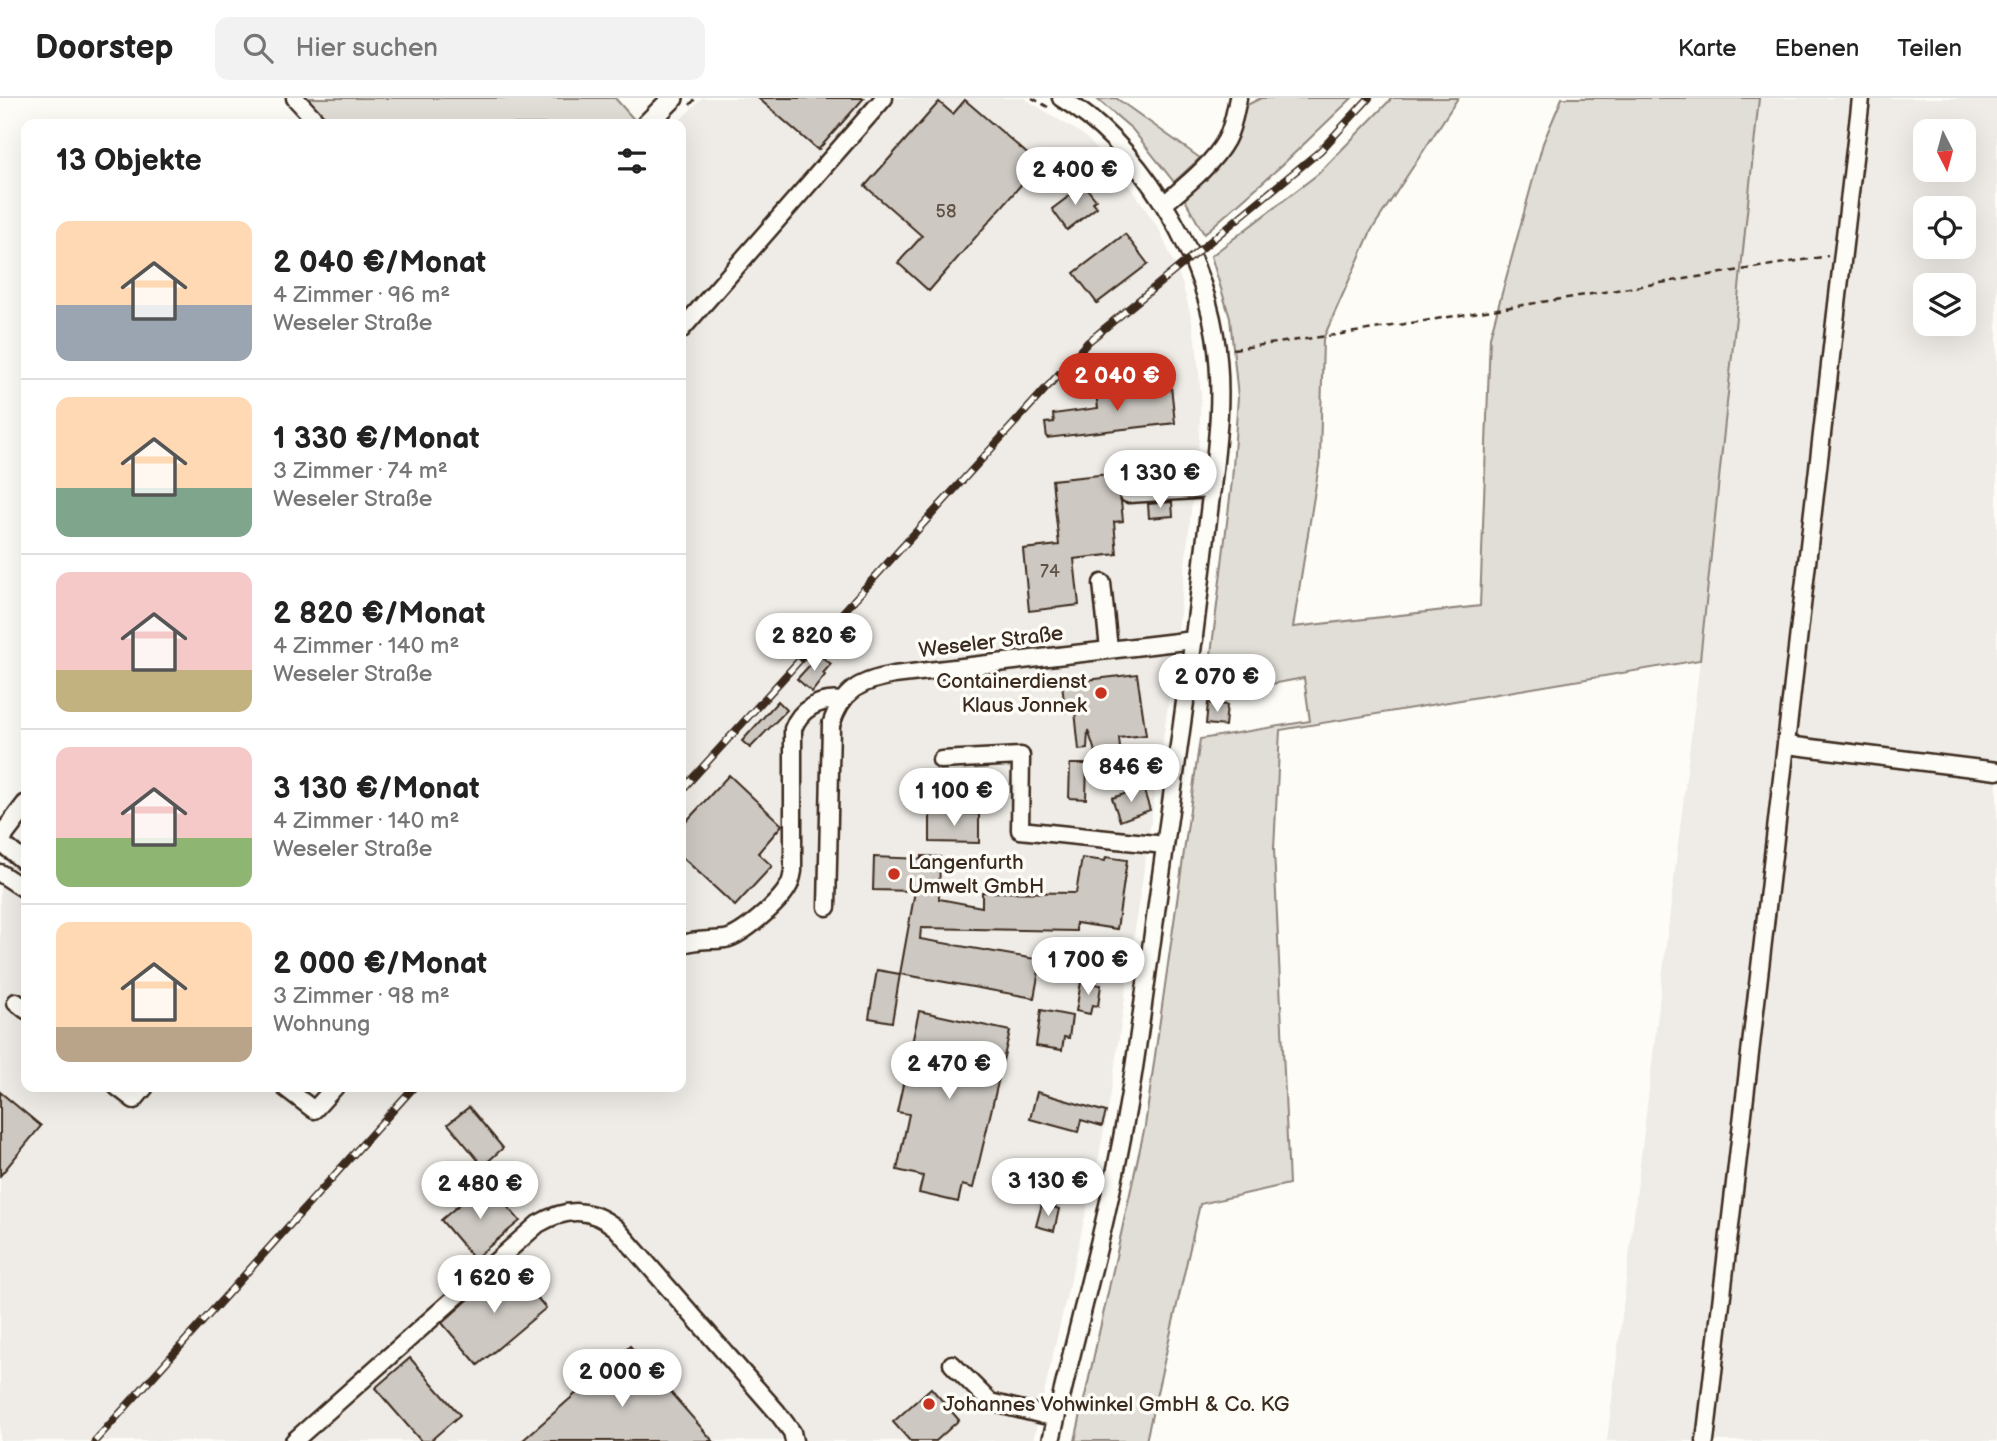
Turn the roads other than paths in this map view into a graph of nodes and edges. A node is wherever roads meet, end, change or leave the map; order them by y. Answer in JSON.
{"nodes":[{"id":1,"x":295,"y":98,"type":"edge"},
{"id":2,"x":673,"y":98,"type":"edge"},
{"id":3,"x":884,"y":98,"type":"edge"},
{"id":4,"x":1238,"y":98,"type":"edge"},
{"id":5,"x":1861,"y":98,"type":"edge"},
{"id":6,"x":1059,"y":105,"type":"edge"},
{"id":7,"x":314,"y":119,"type":"edge"},
{"id":8,"x":652,"y":119,"type":"edge"},
{"id":9,"x":1164,"y":204,"type":"junction"},
{"id":10,"x":686,"y":324,"type":"edge"},
{"id":11,"x":1212,"y":489,"type":"junction"},
{"id":12,"x":1128,"y":494,"type":"dead end"},
{"id":13,"x":1102,"y":583,"type":"dead end"},
{"id":14,"x":1194,"y":640,"type":"junction"},
{"id":15,"x":1109,"y":649,"type":"junction"},
{"id":16,"x":842,"y":701,"type":"junction"},
{"id":17,"x":1787,"y":745,"type":"junction"},
{"id":18,"x":941,"y":760,"type":"dead end"},
{"id":19,"x":1997,"y":771,"type":"edge"},
{"id":20,"x":21,"y":813,"type":"edge"},
{"id":21,"x":0,"y":840,"type":"edge"},
{"id":22,"x":1165,"y":845,"type":"junction"},
{"id":23,"x":21,"y":859,"type":"edge"},
{"id":24,"x":0,"y":873,"type":"edge"},
{"id":25,"x":21,"y":887,"type":"edge"},
{"id":26,"x":827,"y":907,"type":"dead end"},
{"id":27,"x":686,"y":944,"type":"edge"},
{"id":28,"x":124,"y":1092,"type":"edge"},
{"id":29,"x":141,"y":1092,"type":"edge"},
{"id":30,"x":291,"y":1092,"type":"edge"},
{"id":31,"x":330,"y":1092,"type":"edge"},
{"id":32,"x":953,"y":1364,"type":"dead end"},
{"id":33,"x":1056,"y":1418,"type":"junction"},
{"id":34,"x":294,"y":1441,"type":"edge"},
{"id":35,"x":794,"y":1441,"type":"edge"},
{"id":36,"x":1051,"y":1441,"type":"edge"},
{"id":37,"x":1704,"y":1441,"type":"edge"}],
"edges":[{"from":1,"to":7,"type":"street"},
{"from":2,"to":8,"type":"main road"},
{"from":3,"to":10,"type":"street"},
{"from":4,"to":9,"type":"street"},
{"from":5,"to":17,"type":"street"},
{"from":6,"to":9,"type":"street"},
{"from":9,"to":11,"type":"street"},
{"from":11,"to":12,"type":"street"},
{"from":11,"to":14,"type":"street"},
{"from":13,"to":15,"type":"street"},
{"from":14,"to":15,"type":"street","name":"Weseler Straße"},
{"from":14,"to":22,"type":"street"},
{"from":15,"to":16,"type":"street","name":"Weseler Straße"},
{"from":16,"to":26,"type":"street"},
{"from":16,"to":27,"type":"street"},
{"from":17,"to":19,"type":"street"},
{"from":17,"to":37,"type":"street"},
{"from":18,"to":22,"type":"street"},
{"from":20,"to":21,"type":"main road"},
{"from":21,"to":23,"type":"street"},
{"from":22,"to":33,"type":"street"},
{"from":24,"to":25,"type":"street"},
{"from":28,"to":29,"type":"street"},
{"from":30,"to":31,"type":"street"},
{"from":32,"to":33,"type":"street"},
{"from":33,"to":36,"type":"street"},
{"from":34,"to":35,"type":"street"}]}
